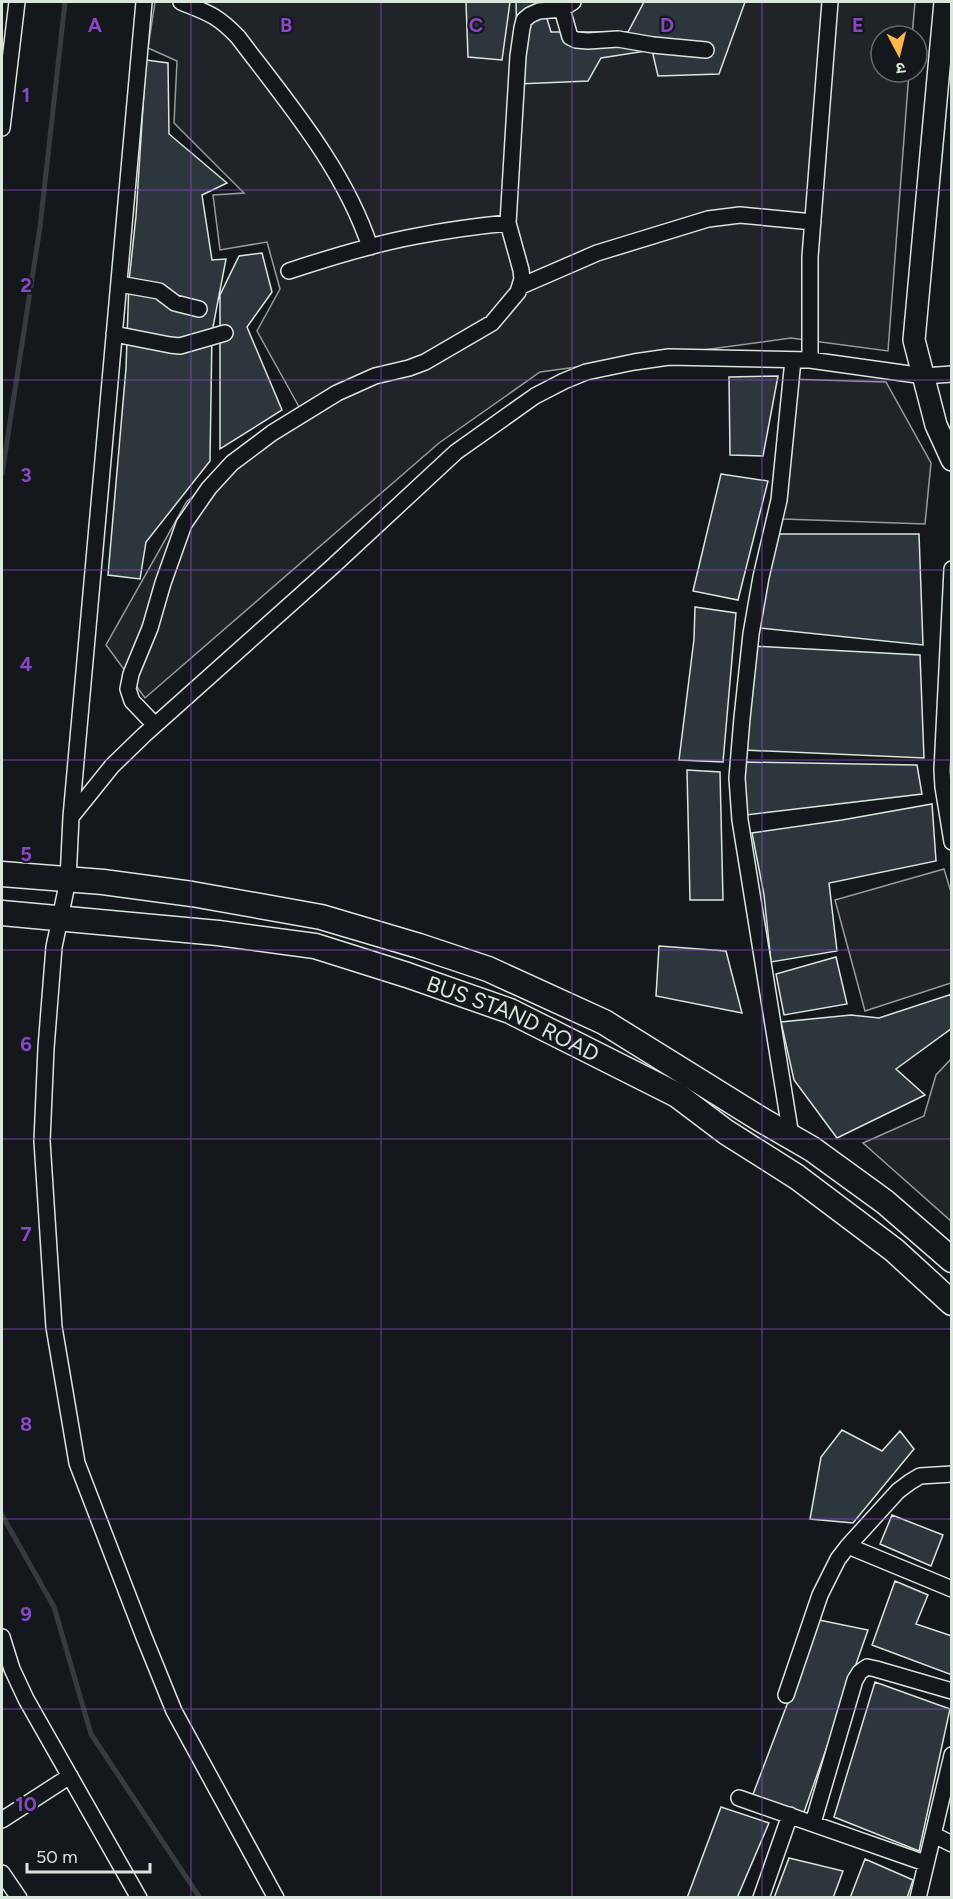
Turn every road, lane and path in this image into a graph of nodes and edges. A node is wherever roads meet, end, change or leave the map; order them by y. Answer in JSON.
{"nodes":[{"id":1,"x":17,"y":2,"type":"edge"},
{"id":2,"x":144,"y":2,"type":"edge"},
{"id":3,"x":181,"y":2,"type":"edge"},
{"id":4,"x":830,"y":2,"type":"edge"},
{"id":5,"x":945,"y":2,"type":"edge"},
{"id":6,"x":567,"y":5,"type":"edge"},
{"id":7,"x":706,"y":50,"type":"dead end"},
{"id":8,"x":945,"y":88,"type":"edge"},
{"id":9,"x":2,"y":128,"type":"edge"},
{"id":10,"x":508,"y":222,"type":"junction"},
{"id":11,"x":813,"y":222,"type":"junction"},
{"id":12,"x":370,"y":247,"type":"junction"},
{"id":13,"x":289,"y":271,"type":"dead end"},
{"id":14,"x":119,"y":284,"type":"junction"},
{"id":15,"x":521,"y":286,"type":"junction"},
{"id":16,"x":199,"y":309,"type":"dead end"},
{"id":17,"x":225,"y":333,"type":"dead end"},
{"id":18,"x":114,"y":334,"type":"junction"},
{"id":19,"x":793,"y":360,"type":"junction"},
{"id":20,"x":810,"y":360,"type":"junction"},
{"id":21,"x":951,"y":374,"type":"edge"},
{"id":22,"x":924,"y":376,"type":"junction"},
{"id":23,"x":951,"y":460,"type":"edge"},
{"id":24,"x":951,"y":569,"type":"edge"},
{"id":25,"x":155,"y":725,"type":"junction"},
{"id":26,"x":71,"y":817,"type":"junction"},
{"id":27,"x":951,"y":842,"type":"edge"},
{"id":28,"x":2,"y":874,"type":"edge"},
{"id":29,"x":68,"y":880,"type":"junction"},
{"id":30,"x":2,"y":913,"type":"edge"},
{"id":31,"x":61,"y":917,"type":"junction"},
{"id":32,"x":791,"y":1136,"type":"junction"},
{"id":33,"x":951,"y":1260,"type":"edge"},
{"id":34,"x":951,"y":1303,"type":"edge"},
{"id":35,"x":951,"y":1474,"type":"edge"},
{"id":36,"x":848,"y":1546,"type":"junction"},
{"id":37,"x":951,"y":1589,"type":"edge"},
{"id":38,"x":2,"y":1637,"type":"edge"},
{"id":39,"x":12,"y":1670,"type":"junction"},
{"id":40,"x":2,"y":1683,"type":"edge"},
{"id":41,"x":951,"y":1691,"type":"edge"},
{"id":42,"x":786,"y":1695,"type":"dead end"},
{"id":43,"x":951,"y":1755,"type":"edge"},
{"id":44,"x":70,"y":1776,"type":"junction"},
{"id":45,"x":739,"y":1798,"type":"dead end"},
{"id":46,"x":790,"y":1815,"type":"junction"},
{"id":47,"x":2,"y":1820,"type":"edge"},
{"id":48,"x":813,"y":1823,"type":"junction"},
{"id":49,"x":934,"y":1835,"type":"junction"},
{"id":50,"x":951,"y":1844,"type":"edge"},
{"id":51,"x":925,"y":1863,"type":"junction"},
{"id":52,"x":2,"y":1873,"type":"edge"},
{"id":53,"x":139,"y":1897,"type":"edge"},
{"id":54,"x":20,"y":1898,"type":"edge"},
{"id":55,"x":276,"y":1898,"type":"edge"},
{"id":56,"x":761,"y":1898,"type":"edge"},
{"id":57,"x":918,"y":1898,"type":"edge"}],
"edges":[{"from":1,"to":9,"type":"street"},
{"from":2,"to":14,"type":"street"},
{"from":3,"to":12,"type":"street"},
{"from":4,"to":11,"type":"street"},
{"from":5,"to":8,"type":"street"},
{"from":6,"to":7,"type":"street"},
{"from":6,"to":10,"type":"street"},
{"from":8,"to":22,"type":"street"},
{"from":10,"to":12,"type":"street"},
{"from":10,"to":15,"type":"street"},
{"from":11,"to":15,"type":"street"},
{"from":11,"to":20,"type":"street"},
{"from":12,"to":13,"type":"street"},
{"from":14,"to":16,"type":"street"},
{"from":14,"to":18,"type":"street"},
{"from":15,"to":25,"type":"street"},
{"from":17,"to":18,"type":"street"},
{"from":18,"to":26,"type":"street"},
{"from":19,"to":20,"type":"street"},
{"from":19,"to":25,"type":"street"},
{"from":19,"to":32,"type":"street"},
{"from":20,"to":22,"type":"street"},
{"from":21,"to":22,"type":"street"},
{"from":22,"to":23,"type":"street"},
{"from":24,"to":27,"type":"street"},
{"from":25,"to":26,"type":"street"},
{"from":26,"to":29,"type":"street"},
{"from":28,"to":29,"type":"main road","name":"BUS STAND ROAD"},
{"from":29,"to":31,"type":"street"},
{"from":29,"to":32,"type":"main road","name":"BUS STAND ROAD"},
{"from":30,"to":31,"type":"main road","name":"BUS STAND ROAD"},
{"from":31,"to":34,"type":"main road","name":"BUS STAND ROAD"},
{"from":31,"to":55,"type":"street"},
{"from":32,"to":33,"type":"main road","name":"BUS STAND ROAD"},
{"from":35,"to":36,"type":"street"},
{"from":36,"to":37,"type":"street"},
{"from":36,"to":42,"type":"street"},
{"from":38,"to":39,"type":"street"},
{"from":39,"to":40,"type":"street"},
{"from":39,"to":44,"type":"street"},
{"from":41,"to":48,"type":"street"},
{"from":43,"to":49,"type":"street"},
{"from":44,"to":47,"type":"street"},
{"from":44,"to":53,"type":"street"},
{"from":45,"to":46,"type":"street"},
{"from":46,"to":48,"type":"street"},
{"from":46,"to":56,"type":"street"},
{"from":48,"to":51,"type":"street"},
{"from":49,"to":50,"type":"street"},
{"from":49,"to":51,"type":"street"},
{"from":51,"to":57,"type":"street"},
{"from":52,"to":54,"type":"street"}]}
